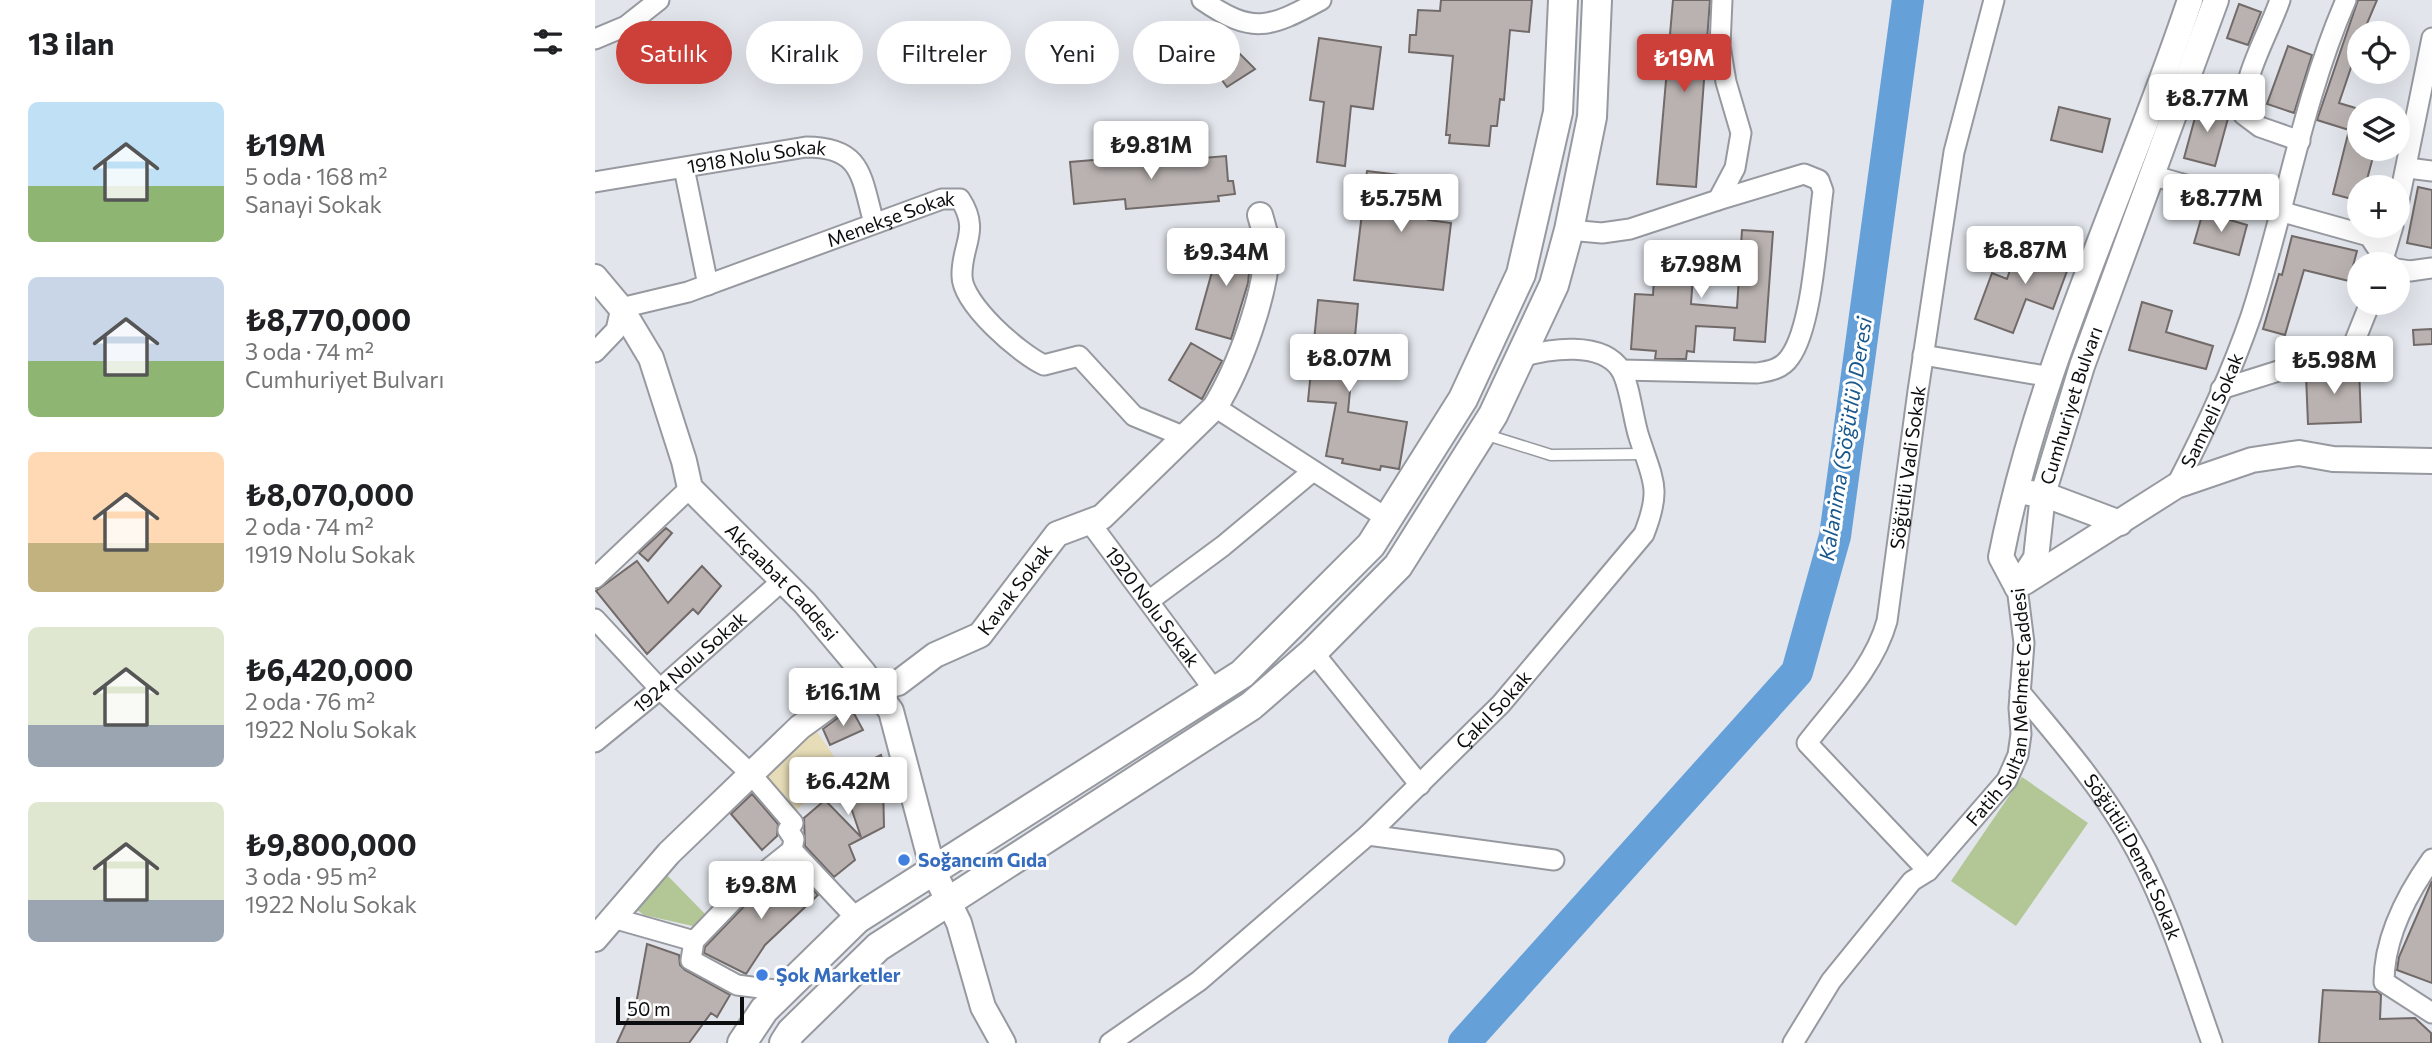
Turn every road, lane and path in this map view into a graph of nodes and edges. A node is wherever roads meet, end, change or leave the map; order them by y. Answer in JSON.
{"nodes":[{"id":1,"x":659,"y":0,"type":"edge"},
{"id":2,"x":1202,"y":0,"type":"edge"},
{"id":3,"x":1321,"y":0,"type":"edge"},
{"id":4,"x":1563,"y":0,"type":"edge"},
{"id":5,"x":1597,"y":0,"type":"edge"},
{"id":6,"x":1722,"y":0,"type":"edge"},
{"id":7,"x":1994,"y":0,"type":"edge"},
{"id":8,"x":2190,"y":0,"type":"edge"},
{"id":9,"x":2216,"y":0,"type":"edge"},
{"id":10,"x":2280,"y":0,"type":"edge"},
{"id":11,"x":2346,"y":0,"type":"edge"},
{"id":12,"x":2432,"y":38,"type":"edge"},
{"id":13,"x":595,"y":39,"type":"edge"},
{"id":14,"x":2429,"y":72,"type":"edge"},
{"id":15,"x":2300,"y":141,"type":"junction"},
{"id":16,"x":684,"y":167,"type":"junction"},
{"id":17,"x":2408,"y":167,"type":"junction"},
{"id":18,"x":2432,"y":171,"type":"edge"},
{"id":19,"x":2406,"y":175,"type":"edge"},
{"id":20,"x":2154,"y":176,"type":"junction"},
{"id":21,"x":595,"y":182,"type":"edge"},
{"id":22,"x":1718,"y":200,"type":"junction"},
{"id":23,"x":2280,"y":211,"type":"junction"},
{"id":24,"x":1261,"y":215,"type":"dead end"},
{"id":25,"x":874,"y":223,"type":"junction"},
{"id":26,"x":1569,"y":230,"type":"junction"},
{"id":27,"x":2380,"y":252,"type":"edge"},
{"id":28,"x":2410,"y":266,"type":"edge"},
{"id":29,"x":2432,"y":268,"type":"edge"},
{"id":30,"x":595,"y":276,"type":"edge"},
{"id":31,"x":708,"y":285,"type":"junction"},
{"id":32,"x":621,"y":309,"type":"junction"},
{"id":33,"x":2365,"y":315,"type":"edge"},
{"id":34,"x":595,"y":352,"type":"edge"},
{"id":35,"x":1923,"y":355,"type":"junction"},
{"id":36,"x":1521,"y":357,"type":"junction"},
{"id":37,"x":1621,"y":370,"type":"junction"},
{"id":38,"x":2051,"y":377,"type":"junction"},
{"id":39,"x":2221,"y":389,"type":"junction"},
{"id":40,"x":1215,"y":407,"type":"junction"},
{"id":41,"x":1482,"y":433,"type":"junction"},
{"id":42,"x":1185,"y":437,"type":"junction"},
{"id":43,"x":1645,"y":454,"type":"junction"},
{"id":44,"x":2432,"y":461,"type":"edge"},
{"id":45,"x":1314,"y":471,"type":"junction"},
{"id":46,"x":2176,"y":486,"type":"junction"},
{"id":47,"x":690,"y":488,"type":"junction"},
{"id":48,"x":2014,"y":492,"type":"junction"},
{"id":49,"x":2043,"y":494,"type":"junction"},
{"id":50,"x":1388,"y":519,"type":"junction"},
{"id":51,"x":2120,"y":523,"type":"junction"},
{"id":52,"x":1091,"y":524,"type":"junction"},
{"id":53,"x":595,"y":578,"type":"edge"},
{"id":54,"x":782,"y":581,"type":"junction"},
{"id":55,"x":2017,"y":587,"type":"junction"},
{"id":56,"x":1150,"y":600,"type":"junction"},
{"id":57,"x":595,"y":619,"type":"edge"},
{"id":58,"x":1313,"y":652,"type":"junction"},
{"id":59,"x":660,"y":689,"type":"junction"},
{"id":60,"x":874,"y":689,"type":"junction"},
{"id":61,"x":1215,"y":691,"type":"junction"},
{"id":62,"x":2020,"y":692,"type":"junction"},
{"id":63,"x":595,"y":742,"type":"edge"},
{"id":64,"x":750,"y":773,"type":"junction"},
{"id":65,"x":1420,"y":785,"type":"junction"},
{"id":66,"x":1368,"y":835,"type":"junction"},
{"id":67,"x":793,"y":850,"type":"junction"},
{"id":68,"x":2432,"y":859,"type":"edge"},
{"id":69,"x":1554,"y":860,"type":"dead end"},
{"id":70,"x":933,"y":870,"type":"junction"},
{"id":71,"x":1928,"y":871,"type":"junction"},
{"id":72,"x":948,"y":900,"type":"junction"},
{"id":73,"x":613,"y":918,"type":"junction"},
{"id":74,"x":857,"y":919,"type":"junction"},
{"id":75,"x":595,"y":939,"type":"edge"},
{"id":76,"x":694,"y":940,"type":"junction"},
{"id":77,"x":783,"y":991,"type":"junction"},
{"id":78,"x":2432,"y":1013,"type":"edge"},
{"id":79,"x":742,"y":1043,"type":"edge"},
{"id":80,"x":784,"y":1043,"type":"edge"},
{"id":81,"x":1003,"y":1043,"type":"edge"},
{"id":82,"x":1110,"y":1043,"type":"edge"},
{"id":83,"x":1793,"y":1043,"type":"edge"},
{"id":84,"x":2212,"y":1043,"type":"edge"}],
"edges":[{"from":1,"to":13,"type":"street"},
{"from":2,"to":3,"type":"street"},
{"from":4,"to":50,"type":"main road"},
{"from":5,"to":26,"type":"main road"},
{"from":6,"to":22,"type":"street"},
{"from":7,"to":35,"type":"street","name":"Söğütlü Vadi Sokak"},
{"from":8,"to":38,"type":"street","name":"Cumhuriyet Bulvarı"},
{"from":9,"to":20,"type":"street","name":"Cumhuriyet Bulvarı"},
{"from":10,"to":15,"type":"street"},
{"from":11,"to":15,"type":"street","name":"Samyeli Sokak"},
{"from":12,"to":14,"type":"street"},
{"from":14,"to":17,"type":"street"},
{"from":15,"to":23,"type":"street","name":"Samyeli Sokak"},
{"from":16,"to":21,"type":"street","name":"1918 Nolu Sokak"},
{"from":16,"to":25,"type":"street","name":"1918 Nolu Sokak"},
{"from":16,"to":31,"type":"street"},
{"from":17,"to":18,"type":"street"},
{"from":17,"to":19,"type":"street"},
{"from":20,"to":23,"type":"street"},
{"from":20,"to":49,"type":"street","name":"Cumhuriyet Bulvarı"},
{"from":22,"to":26,"type":"street"},
{"from":22,"to":37,"type":"street"},
{"from":23,"to":27,"type":"street"},
{"from":23,"to":39,"type":"street","name":"Samyeli Sokak"},
{"from":24,"to":40,"type":"street","name":"Kavak Sokak"},
{"from":25,"to":31,"type":"street","name":"Menekşe Sokak"},
{"from":25,"to":42,"type":"street","name":"Menekşe Sokak"},
{"from":26,"to":36,"type":"main road"},
{"from":28,"to":29,"type":"street"},
{"from":30,"to":32,"type":"street"},
{"from":31,"to":32,"type":"street","name":"Menekşe Sokak"},
{"from":32,"to":34,"type":"street"},
{"from":32,"to":47,"type":"street"},
{"from":33,"to":39,"type":"street"},
{"from":35,"to":38,"type":"street"},
{"from":35,"to":71,"type":"street","name":"Söğütlü Vadi Sokak"},
{"from":36,"to":37,"type":"street"},
{"from":36,"to":41,"type":"main road"},
{"from":37,"to":43,"type":"street","name":"Çakıl Sokak"},
{"from":38,"to":48,"type":"street","name":"Cumhuriyet Bulvarı"},
{"from":39,"to":46,"type":"street","name":"Samyeli Sokak"},
{"from":40,"to":42,"type":"street","name":"Kavak Sokak"},
{"from":40,"to":45,"type":"street"},
{"from":41,"to":43,"type":"lane"},
{"from":41,"to":58,"type":"main road"},
{"from":42,"to":52,"type":"street","name":"Kavak Sokak"},
{"from":43,"to":65,"type":"street","name":"Çakıl Sokak"},
{"from":44,"to":46,"type":"street","name":"Fatih Sultan Mehmet Caddesi"},
{"from":45,"to":50,"type":"street"},
{"from":45,"to":56,"type":"street"},
{"from":46,"to":51,"type":"street","name":"Fatih Sultan Mehmet Caddesi"},
{"from":47,"to":53,"type":"street"},
{"from":47,"to":54,"type":"street","name":"Akçaabat Caddesi"},
{"from":48,"to":49,"type":"street","name":"Cumhuriyet Bulvarı"},
{"from":48,"to":55,"type":"street","name":"Cumhuriyet Bulvarı"},
{"from":49,"to":51,"type":"street"},
{"from":49,"to":55,"type":"street","name":"Cumhuriyet Bulvarı"},
{"from":50,"to":61,"type":"main road"},
{"from":51,"to":55,"type":"street","name":"Fatih Sultan Mehmet Caddesi"},
{"from":52,"to":56,"type":"street","name":"1920 Nolu Sokak"},
{"from":52,"to":60,"type":"street","name":"Kavak Sokak"},
{"from":54,"to":59,"type":"street","name":"1924 Nolu Sokak"},
{"from":54,"to":60,"type":"street","name":"Akçaabat Caddesi"},
{"from":55,"to":62,"type":"street","name":"Fatih Sultan Mehmet Caddesi"},
{"from":56,"to":61,"type":"street","name":"1920 Nolu Sokak"},
{"from":57,"to":59,"type":"street"},
{"from":58,"to":65,"type":"street"},
{"from":58,"to":72,"type":"main road"},
{"from":59,"to":63,"type":"street","name":"1924 Nolu Sokak"},
{"from":59,"to":64,"type":"street"},
{"from":60,"to":64,"type":"street","name":"Kavak Sokak"},
{"from":60,"to":70,"type":"street","name":"Akçaabat Caddesi"},
{"from":61,"to":70,"type":"main road"},
{"from":62,"to":71,"type":"street","name":"Fatih Sultan Mehmet Caddesi"},
{"from":62,"to":84,"type":"street","name":"Söğütlü Demet Sokak"},
{"from":64,"to":67,"type":"street"},
{"from":64,"to":73,"type":"street","name":"Kavak Sokak"},
{"from":65,"to":66,"type":"street","name":"Çakıl Sokak"},
{"from":66,"to":69,"type":"street"},
{"from":66,"to":82,"type":"street","name":"Çakıl Sokak"},
{"from":67,"to":74,"type":"street"},
{"from":67,"to":76,"type":"street"},
{"from":68,"to":78,"type":"street"},
{"from":70,"to":72,"type":"street","name":"Akçaabat Caddesi"},
{"from":70,"to":74,"type":"main road"},
{"from":71,"to":83,"type":"street","name":"Fatih Sultan Mehmet Caddesi"},
{"from":72,"to":80,"type":"main road"},
{"from":72,"to":81,"type":"street","name":"Akçaabat Caddesi"},
{"from":73,"to":75,"type":"street","name":"Kavak Sokak"},
{"from":73,"to":76,"type":"street"},
{"from":74,"to":77,"type":"main road"},
{"from":76,"to":77,"type":"street"},
{"from":77,"to":79,"type":"main road"}]}
